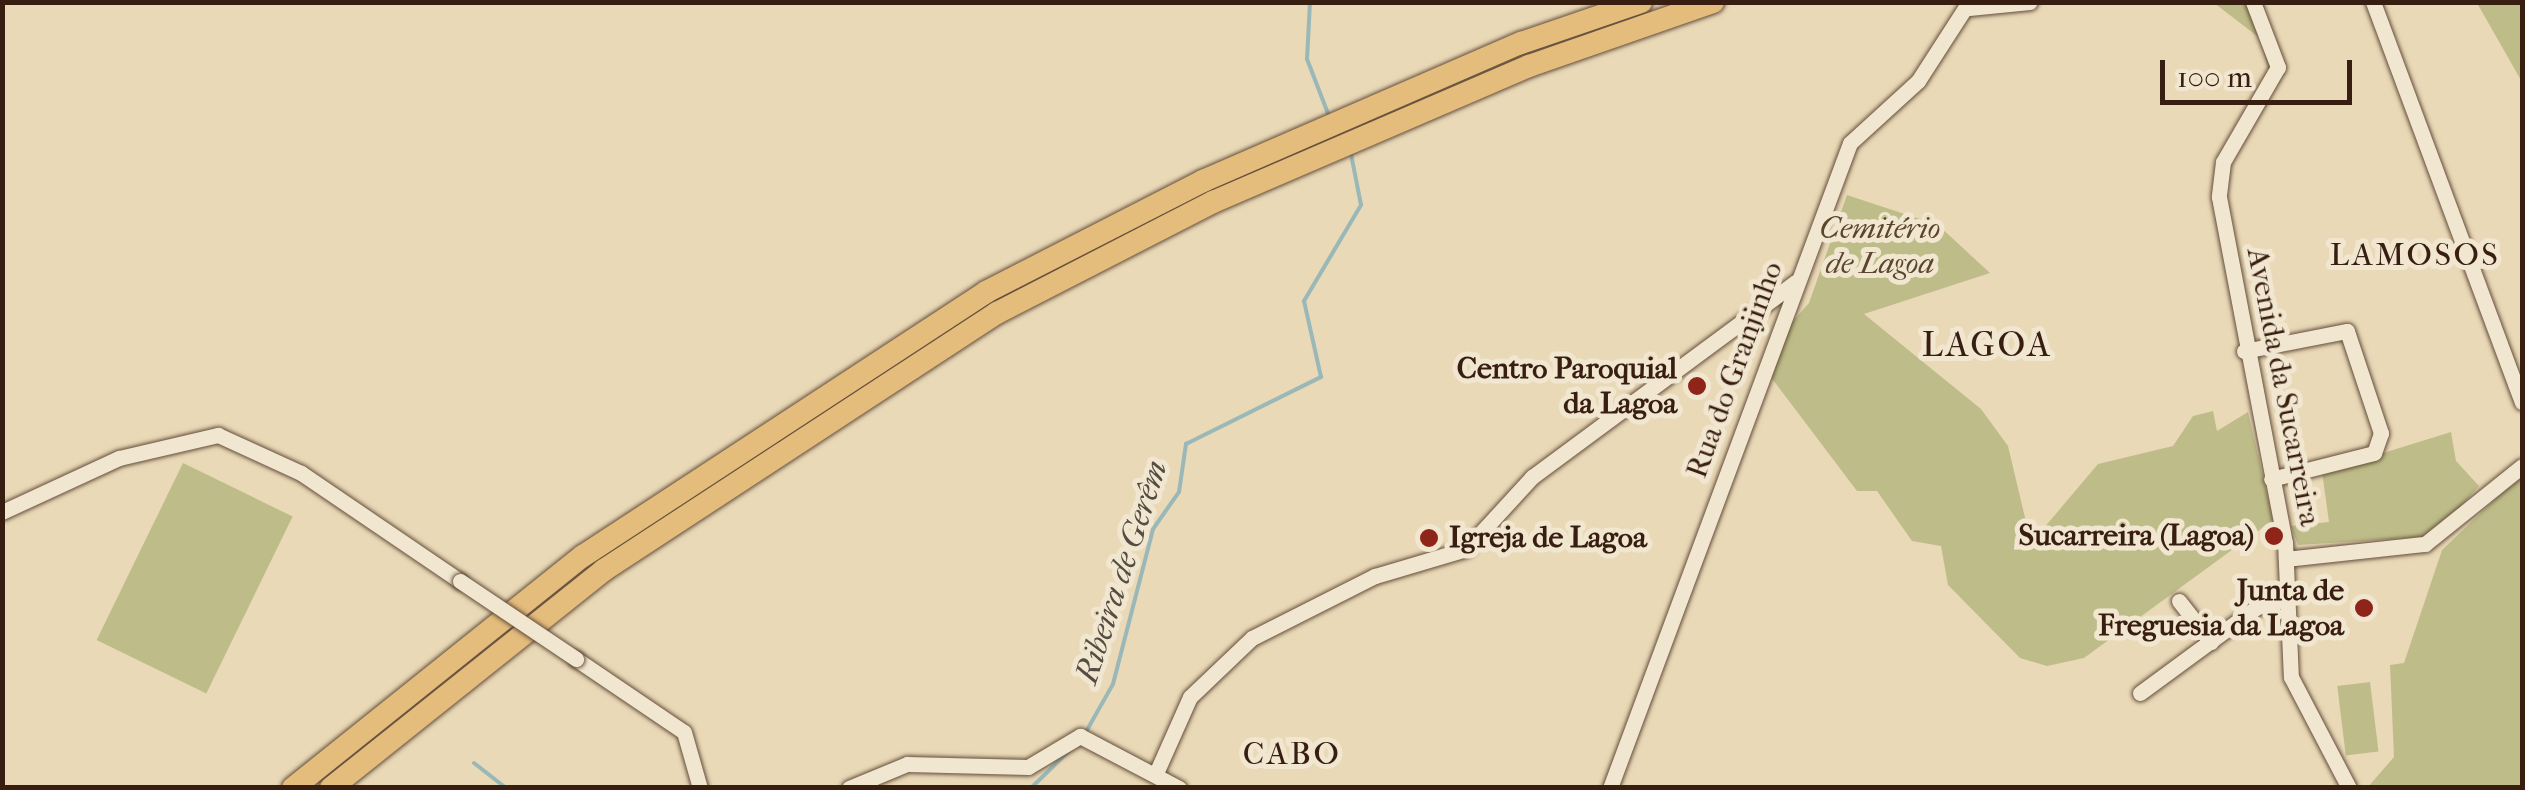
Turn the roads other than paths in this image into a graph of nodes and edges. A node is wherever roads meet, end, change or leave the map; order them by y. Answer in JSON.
{"nodes":[{"id":1,"x":1641,"y":2,"type":"edge"},
{"id":2,"x":1713,"y":2,"type":"edge"},
{"id":3,"x":2030,"y":2,"type":"edge"},
{"id":4,"x":2253,"y":2,"type":"edge"},
{"id":5,"x":2374,"y":2,"type":"edge"},
{"id":6,"x":1969,"y":5,"type":"edge"},
{"id":7,"x":1525,"y":54,"type":"junction"},
{"id":8,"x":1208,"y":192,"type":"junction"},
{"id":9,"x":1796,"y":282,"type":"junction"},
{"id":10,"x":2244,"y":350,"type":"junction"},
{"id":11,"x":2521,"y":393,"type":"edge"},
{"id":12,"x":2522,"y":466,"type":"edge"},
{"id":13,"x":2271,"y":480,"type":"junction"},
{"id":14,"x":2,"y":512,"type":"edge"},
{"id":15,"x":2286,"y":559,"type":"junction"},
{"id":16,"x":2286,"y":599,"type":"junction"},
{"id":17,"x":2179,"y":602,"type":"dead end"},
{"id":18,"x":2210,"y":642,"type":"junction"},
{"id":19,"x":2140,"y":693,"type":"dead end"},
{"id":20,"x":1157,"y":771,"type":"junction"},
{"id":21,"x":293,"y":788,"type":"edge"},
{"id":22,"x":331,"y":788,"type":"edge"},
{"id":23,"x":700,"y":788,"type":"edge"},
{"id":24,"x":849,"y":788,"type":"edge"},
{"id":25,"x":1179,"y":788,"type":"edge"},
{"id":26,"x":1610,"y":788,"type":"edge"},
{"id":27,"x":2349,"y":788,"type":"edge"}],
"edges":[{"from":1,"to":7,"type":"highway"},
{"from":2,"to":7,"type":"highway"},
{"from":3,"to":6,"type":"street"},
{"from":4,"to":10,"type":"street","name":"Avenida da Sucarreira"},
{"from":5,"to":11,"type":"street"},
{"from":6,"to":9,"type":"street","name":"Rua do Granjinho"},
{"from":7,"to":8,"type":"highway"},
{"from":8,"to":21,"type":"highway"},
{"from":8,"to":22,"type":"highway"},
{"from":9,"to":20,"type":"street"},
{"from":9,"to":26,"type":"street","name":"Rua do Granjinho"},
{"from":10,"to":13,"type":"street","name":"Avenida da Sucarreira"},
{"from":10,"to":13,"type":"street"},
{"from":12,"to":15,"type":"street"},
{"from":13,"to":15,"type":"street","name":"Avenida da Sucarreira"},
{"from":14,"to":23,"type":"street","bridge":true},
{"from":15,"to":16,"type":"street","name":"Avenida da Sucarreira"},
{"from":16,"to":18,"type":"street"},
{"from":16,"to":27,"type":"street","name":"Avenida da Sucarreira"},
{"from":17,"to":18,"type":"street"},
{"from":18,"to":19,"type":"street"},
{"from":20,"to":24,"type":"street"},
{"from":20,"to":25,"type":"street"}]}
